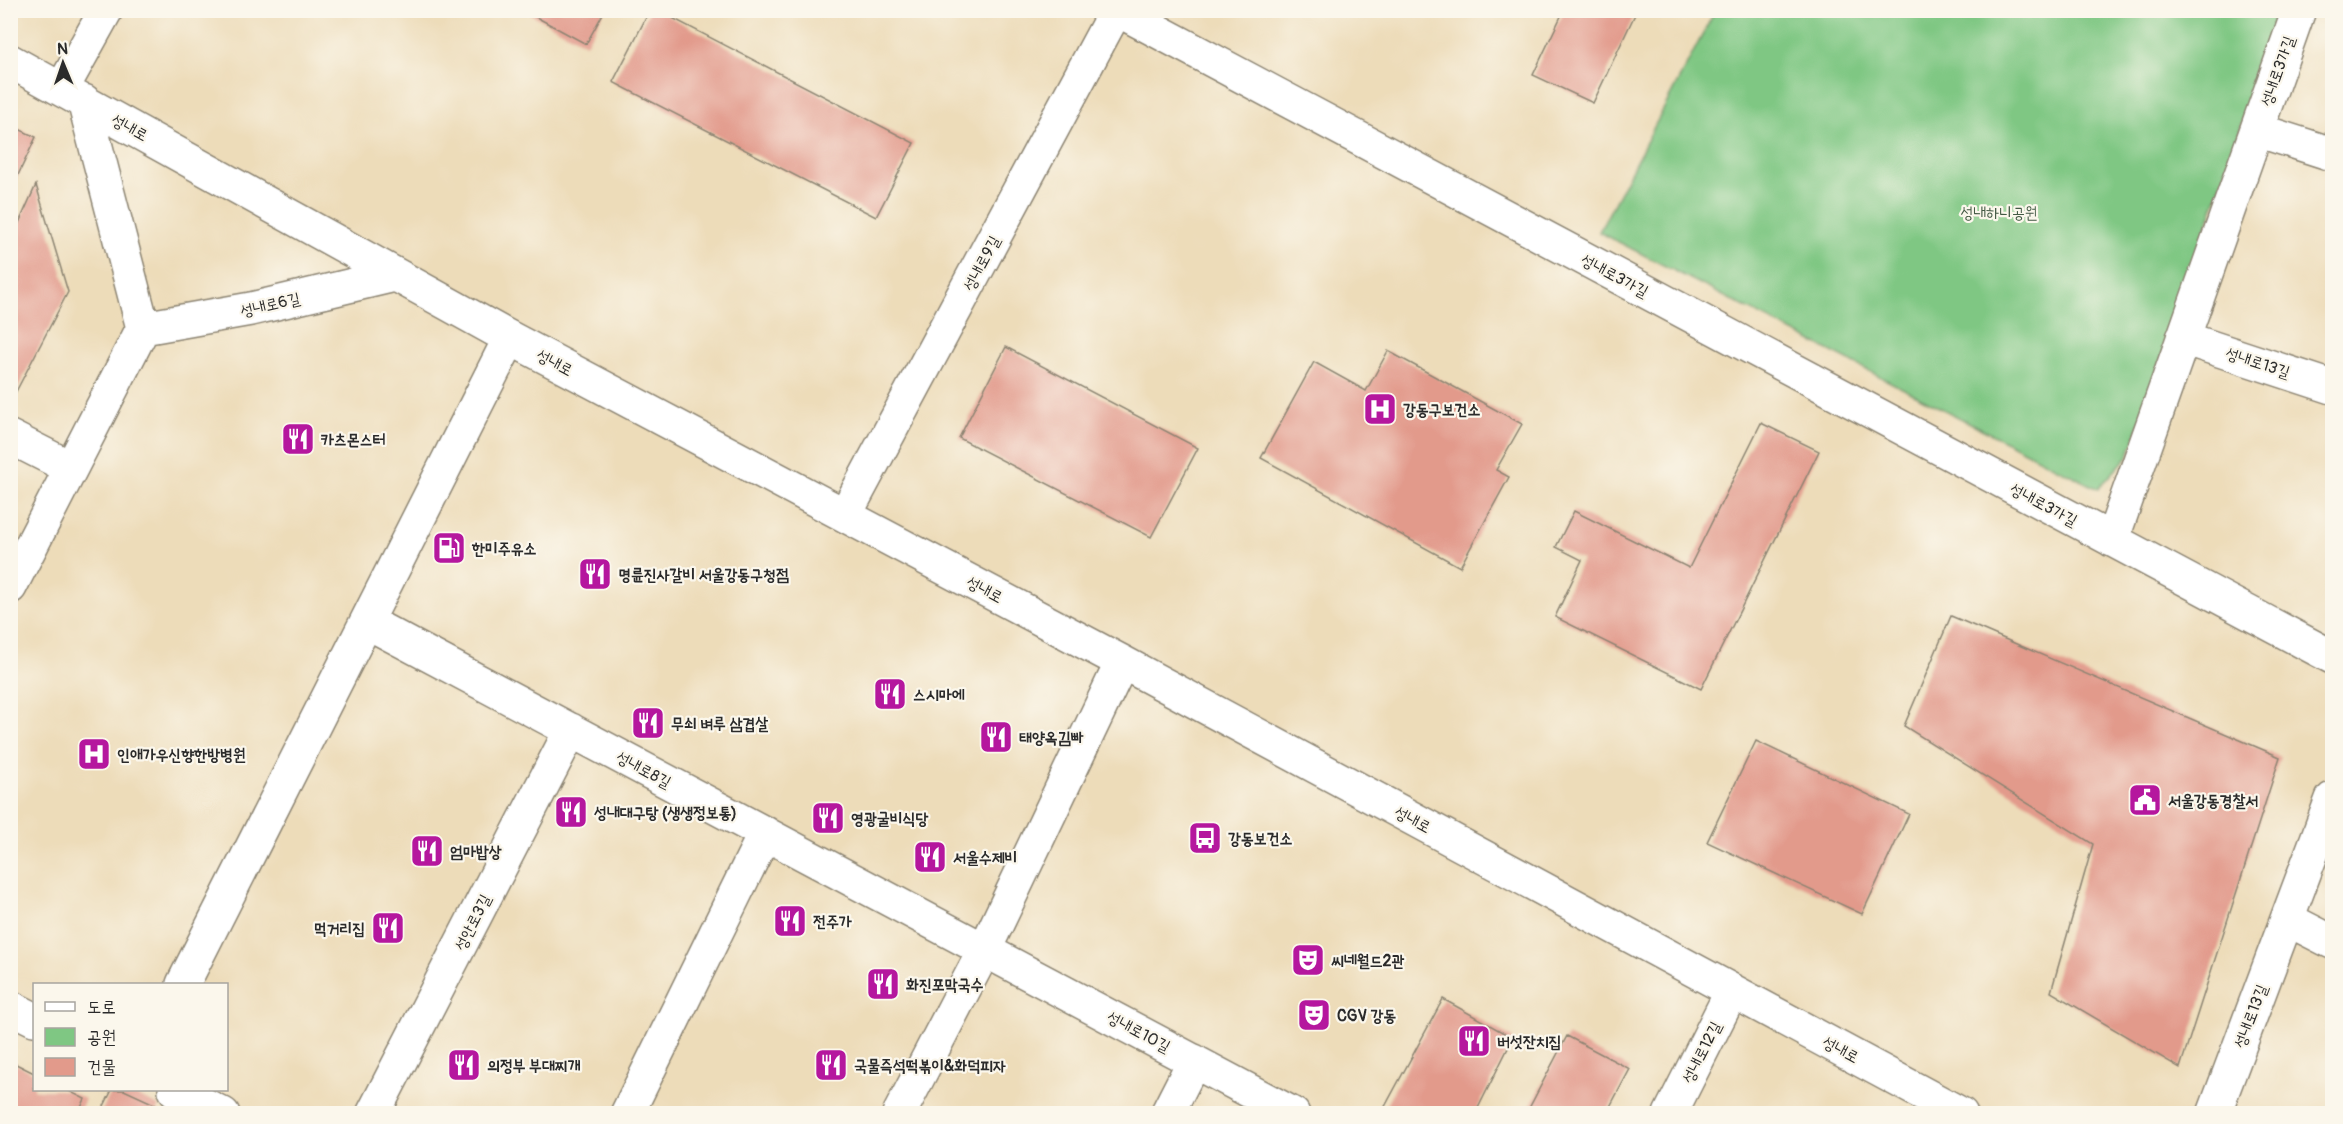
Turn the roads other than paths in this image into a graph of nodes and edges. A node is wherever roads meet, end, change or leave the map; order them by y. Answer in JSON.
{"nodes":[{"id":1,"x":106,"y":10,"type":"edge"},
{"id":2,"x":1117,"y":10,"type":"edge"},
{"id":3,"x":2299,"y":10,"type":"edge"},
{"id":4,"x":10,"y":61,"type":"edge"},
{"id":5,"x":73,"y":95,"type":"junction"},
{"id":6,"x":2256,"y":130,"type":"junction"},
{"id":7,"x":2332,"y":154,"type":"edge"},
{"id":8,"x":395,"y":275,"type":"junction"},
{"id":9,"x":143,"y":328,"type":"junction"},
{"id":10,"x":510,"y":338,"type":"junction"},
{"id":11,"x":2183,"y":338,"type":"junction"},
{"id":12,"x":2332,"y":387,"type":"edge"},
{"id":13,"x":10,"y":436,"type":"edge"},
{"id":14,"x":71,"y":468,"type":"junction"},
{"id":15,"x":845,"y":515,"type":"junction"},
{"id":16,"x":2112,"y":540,"type":"junction"},
{"id":17,"x":10,"y":587,"type":"edge"},
{"id":18,"x":367,"y":622,"type":"junction"},
{"id":19,"x":2332,"y":657,"type":"edge"},
{"id":20,"x":1122,"y":662,"type":"junction"},
{"id":21,"x":571,"y":730,"type":"junction"},
{"id":22,"x":2332,"y":799,"type":"edge"},
{"id":23,"x":765,"y":833,"type":"junction"},
{"id":24,"x":2287,"y":919,"type":"junction"},
{"id":25,"x":2332,"y":942,"type":"edge"},
{"id":26,"x":985,"y":950,"type":"junction"},
{"id":27,"x":184,"y":983,"type":"edge"},
{"id":28,"x":1732,"y":990,"type":"junction"},
{"id":29,"x":10,"y":1007,"type":"edge"},
{"id":30,"x":33,"y":1018,"type":"edge"},
{"id":31,"x":1194,"y":1061,"type":"junction"},
{"id":32,"x":179,"y":1091,"type":"edge"},
{"id":33,"x":223,"y":1113,"type":"edge"},
{"id":34,"x":373,"y":1113,"type":"edge"},
{"id":35,"x":627,"y":1113,"type":"edge"},
{"id":36,"x":899,"y":1113,"type":"edge"},
{"id":37,"x":1167,"y":1113,"type":"edge"},
{"id":38,"x":1293,"y":1113,"type":"edge"},
{"id":39,"x":1670,"y":1113,"type":"edge"},
{"id":40,"x":1961,"y":1113,"type":"edge"},
{"id":41,"x":2214,"y":1113,"type":"edge"}],
"edges":[{"from":1,"to":5,"type":"street"},
{"from":2,"to":15,"type":"street","name":"성내로9길"},
{"from":2,"to":16,"type":"street","name":"성내로3가길"},
{"from":3,"to":6,"type":"street","name":"성내로3가길"},
{"from":4,"to":5,"type":"street","name":"성내로"},
{"from":5,"to":8,"type":"street","name":"성내로"},
{"from":5,"to":9,"type":"street"},
{"from":6,"to":7,"type":"street"},
{"from":6,"to":11,"type":"street","name":"성내로3가길"},
{"from":8,"to":9,"type":"street","name":"성내로6길"},
{"from":8,"to":10,"type":"street","name":"성내로"},
{"from":9,"to":14,"type":"street"},
{"from":10,"to":15,"type":"street","name":"성내로"},
{"from":10,"to":18,"type":"street"},
{"from":11,"to":12,"type":"street","name":"성내로13길"},
{"from":11,"to":16,"type":"street","name":"성내로3가길"},
{"from":13,"to":14,"type":"street"},
{"from":14,"to":17,"type":"street"},
{"from":15,"to":20,"type":"street","name":"성내로"},
{"from":16,"to":19,"type":"street","name":"성내로3가길"},
{"from":18,"to":21,"type":"street","name":"성내로8길"},
{"from":18,"to":27,"type":"street"},
{"from":20,"to":26,"type":"street"},
{"from":20,"to":28,"type":"street","name":"성내로"},
{"from":21,"to":23,"type":"street","name":"성내로8길"},
{"from":21,"to":34,"type":"street","name":"성안로3길"},
{"from":22,"to":24,"type":"street","name":"성내로13길"},
{"from":23,"to":26,"type":"street","name":"성내로8길"},
{"from":23,"to":35,"type":"street"},
{"from":24,"to":25,"type":"street"},
{"from":24,"to":41,"type":"street","name":"성내로13길"},
{"from":26,"to":31,"type":"street","name":"성내로10길"},
{"from":26,"to":36,"type":"street"},
{"from":28,"to":39,"type":"street","name":"성내로12길"},
{"from":28,"to":40,"type":"street","name":"성내로"},
{"from":29,"to":30,"type":"street"},
{"from":31,"to":37,"type":"street"},
{"from":31,"to":38,"type":"street","name":"성내로10길"},
{"from":32,"to":33,"type":"street"}]}
